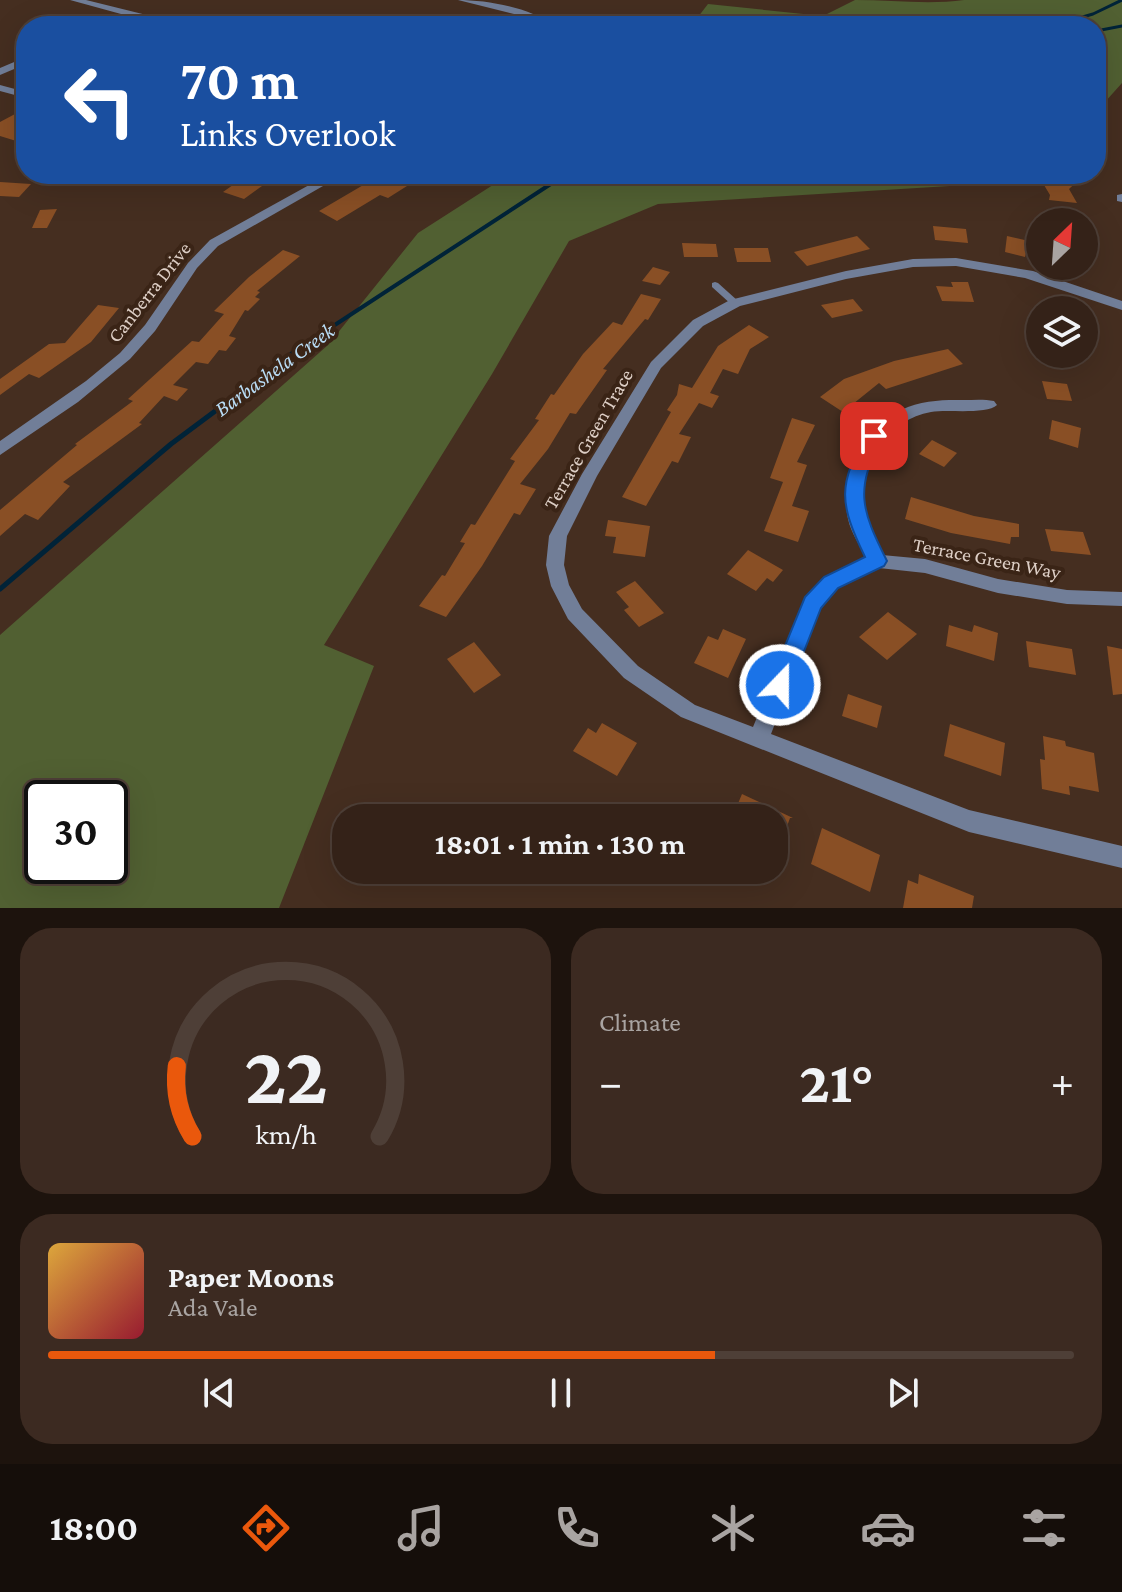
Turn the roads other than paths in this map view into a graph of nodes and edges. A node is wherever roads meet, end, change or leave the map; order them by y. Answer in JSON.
{"nodes":[{"id":1,"x":74,"y":0,"type":"edge"},
{"id":2,"x":462,"y":0,"type":"edge"},
{"id":3,"x":130,"y":13,"type":"junction"},
{"id":4,"x":123,"y":16,"type":"edge"},
{"id":5,"x":143,"y":16,"type":"edge"},
{"id":6,"x":529,"y":16,"type":"edge"},
{"id":7,"x":319,"y":184,"type":"edge"},
{"id":8,"x":715,"y":285,"type":"dead end"},
{"id":9,"x":735,"y":303,"type":"junction"},
{"id":10,"x":1122,"y":306,"type":"edge"},
{"id":11,"x":989,"y":405,"type":"dead end"},
{"id":12,"x":0,"y":449,"type":"edge"},
{"id":13,"x":877,"y":561,"type":"junction"},
{"id":14,"x":1122,"y":599,"type":"edge"},
{"id":15,"x":758,"y":740,"type":"junction"},
{"id":16,"x":1122,"y":857,"type":"edge"}],
"edges":[{"from":1,"to":3,"type":"street"},
{"from":2,"to":6,"type":"street"},
{"from":3,"to":4,"type":"street"},
{"from":3,"to":5,"type":"street"},
{"from":7,"to":12,"type":"street","name":"Canberra Drive"},
{"from":8,"to":9,"type":"lane"},
{"from":9,"to":10,"type":"street","name":"Terrace Green Trace"},
{"from":9,"to":15,"type":"street","name":"Terrace Green Trace"},
{"from":11,"to":13,"type":"street"},
{"from":13,"to":14,"type":"street","name":"Terrace Green Way"},
{"from":13,"to":15,"type":"street"},
{"from":15,"to":16,"type":"street","name":"Terrace Green Trace"}]}
